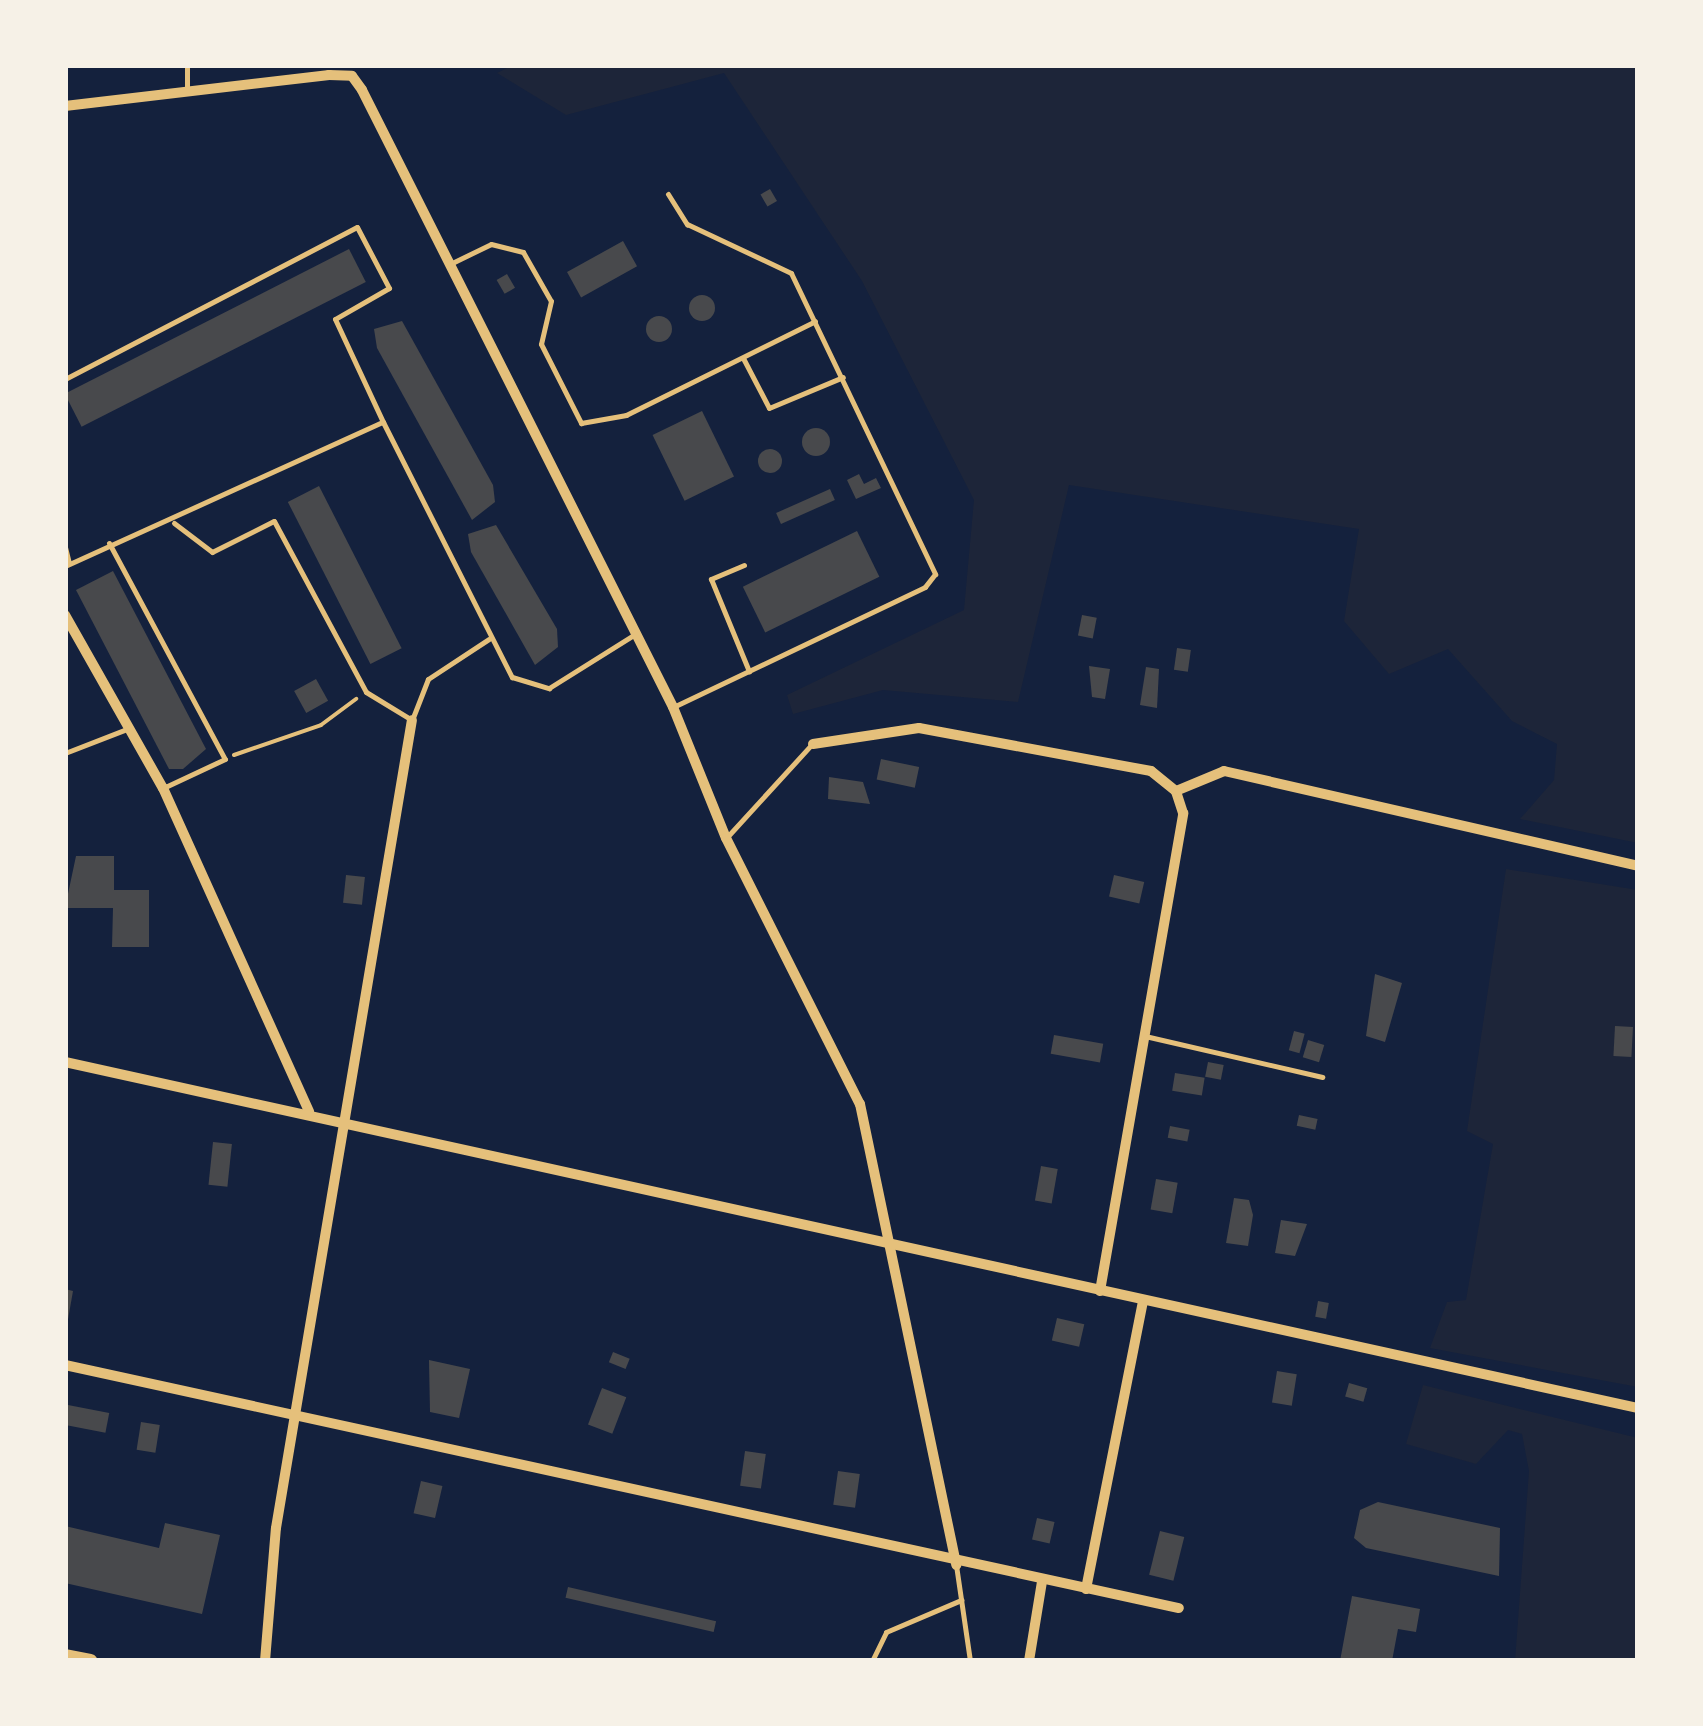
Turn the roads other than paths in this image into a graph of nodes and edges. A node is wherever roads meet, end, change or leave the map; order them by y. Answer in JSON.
{"nodes":[{"id":1,"x":187,"y":65,"type":"edge"},
{"id":2,"x":354,"y":71,"type":"edge"},
{"id":3,"x":187,"y":90,"type":"junction"},
{"id":4,"x":65,"y":106,"type":"edge"},
{"id":5,"x":668,"y":194,"type":"dead end"},
{"id":6,"x":450,"y":264,"type":"junction"},
{"id":7,"x":815,"y":321,"type":"junction"},
{"id":8,"x":743,"y":357,"type":"junction"},
{"id":9,"x":843,"y":377,"type":"junction"},
{"id":10,"x":65,"y":378,"type":"edge"},
{"id":11,"x":384,"y":422,"type":"junction"},
{"id":12,"x":174,"y":523,"type":"junction"},
{"id":13,"x":108,"y":543,"type":"junction"},
{"id":14,"x":65,"y":547,"type":"edge"},
{"id":15,"x":67,"y":564,"type":"edge"},
{"id":16,"x":744,"y":565,"type":"dead end"},
{"id":17,"x":65,"y":614,"type":"edge"},
{"id":18,"x":635,"y":634,"type":"junction"},
{"id":19,"x":490,"y":638,"type":"junction"},
{"id":20,"x":749,"y":671,"type":"junction"},
{"id":21,"x":673,"y":707,"type":"junction"},
{"id":22,"x":412,"y":720,"type":"junction"},
{"id":23,"x":127,"y":729,"type":"junction"},
{"id":24,"x":813,"y":744,"type":"joint"},
{"id":25,"x":65,"y":753,"type":"edge"},
{"id":26,"x":162,"y":788,"type":"junction"},
{"id":27,"x":1176,"y":792,"type":"junction"},
{"id":28,"x":726,"y":838,"type":"junction"},
{"id":29,"x":1638,"y":866,"type":"edge"},
{"id":30,"x":1142,"y":1036,"type":"junction"},
{"id":31,"x":65,"y":1062,"type":"edge"},
{"id":32,"x":1322,"y":1077,"type":"dead end"},
{"id":33,"x":309,"y":1112,"type":"junction"},
{"id":34,"x":348,"y":1126,"type":"junction"},
{"id":35,"x":896,"y":1248,"type":"junction"},
{"id":36,"x":1100,"y":1291,"type":"junction"},
{"id":37,"x":1143,"y":1301,"type":"junction"},
{"id":38,"x":65,"y":1365,"type":"edge"},
{"id":39,"x":1638,"y":1408,"type":"edge"},
{"id":40,"x":299,"y":1414,"type":"junction"},
{"id":41,"x":956,"y":1565,"type":"junction"},
{"id":42,"x":1042,"y":1582,"type":"junction"},
{"id":43,"x":1086,"y":1589,"type":"junction"},
{"id":44,"x":961,"y":1600,"type":"junction"},
{"id":45,"x":1179,"y":1608,"type":"dead end"},
{"id":46,"x":65,"y":1656,"type":"edge"},
{"id":47,"x":90,"y":1661,"type":"edge"},
{"id":48,"x":265,"y":1661,"type":"edge"},
{"id":49,"x":872,"y":1661,"type":"edge"},
{"id":50,"x":970,"y":1661,"type":"edge"},
{"id":51,"x":1029,"y":1661,"type":"edge"}],
"edges":[{"from":1,"to":3,"type":"lane"},
{"from":2,"to":3,"type":"street"},
{"from":2,"to":6,"type":"street"},
{"from":3,"to":4,"type":"street"},
{"from":5,"to":7,"type":"lane"},
{"from":6,"to":8,"type":"lane"},
{"from":6,"to":18,"type":"street"},
{"from":7,"to":8,"type":"lane"},
{"from":7,"to":9,"type":"lane"},
{"from":8,"to":9,"type":"lane"},
{"from":9,"to":20,"type":"lane"},
{"from":10,"to":11,"type":"lane"},
{"from":11,"to":12,"type":"lane"},
{"from":11,"to":19,"type":"lane"},
{"from":12,"to":13,"type":"lane"},
{"from":12,"to":22,"type":"lane"},
{"from":13,"to":15,"type":"lane"},
{"from":13,"to":26,"type":"lane"},
{"from":14,"to":15,"type":"lane"},
{"from":16,"to":20,"type":"lane"},
{"from":17,"to":23,"type":"street"},
{"from":18,"to":19,"type":"lane"},
{"from":18,"to":21,"type":"street"},
{"from":19,"to":22,"type":"lane"},
{"from":20,"to":21,"type":"lane"},
{"from":21,"to":28,"type":"street"},
{"from":22,"to":34,"type":"street"},
{"from":23,"to":25,"type":"lane"},
{"from":23,"to":26,"type":"street"},
{"from":24,"to":27,"type":"street"},
{"from":24,"to":28,"type":"lane"},
{"from":26,"to":33,"type":"street"},
{"from":27,"to":29,"type":"street"},
{"from":27,"to":30,"type":"street"},
{"from":28,"to":35,"type":"street"},
{"from":30,"to":32,"type":"lane"},
{"from":30,"to":36,"type":"street"},
{"from":31,"to":33,"type":"street"},
{"from":33,"to":34,"type":"street"},
{"from":34,"to":35,"type":"street"},
{"from":34,"to":40,"type":"street"},
{"from":35,"to":36,"type":"street"},
{"from":35,"to":41,"type":"street"},
{"from":36,"to":37,"type":"street"},
{"from":37,"to":39,"type":"street"},
{"from":37,"to":43,"type":"street"},
{"from":38,"to":40,"type":"street"},
{"from":40,"to":41,"type":"street"},
{"from":40,"to":48,"type":"street"},
{"from":41,"to":42,"type":"street"},
{"from":41,"to":44,"type":"lane"},
{"from":42,"to":43,"type":"street"},
{"from":42,"to":51,"type":"street"},
{"from":43,"to":45,"type":"street"},
{"from":44,"to":49,"type":"lane"},
{"from":44,"to":50,"type":"lane"},
{"from":46,"to":47,"type":"main road"}]}
